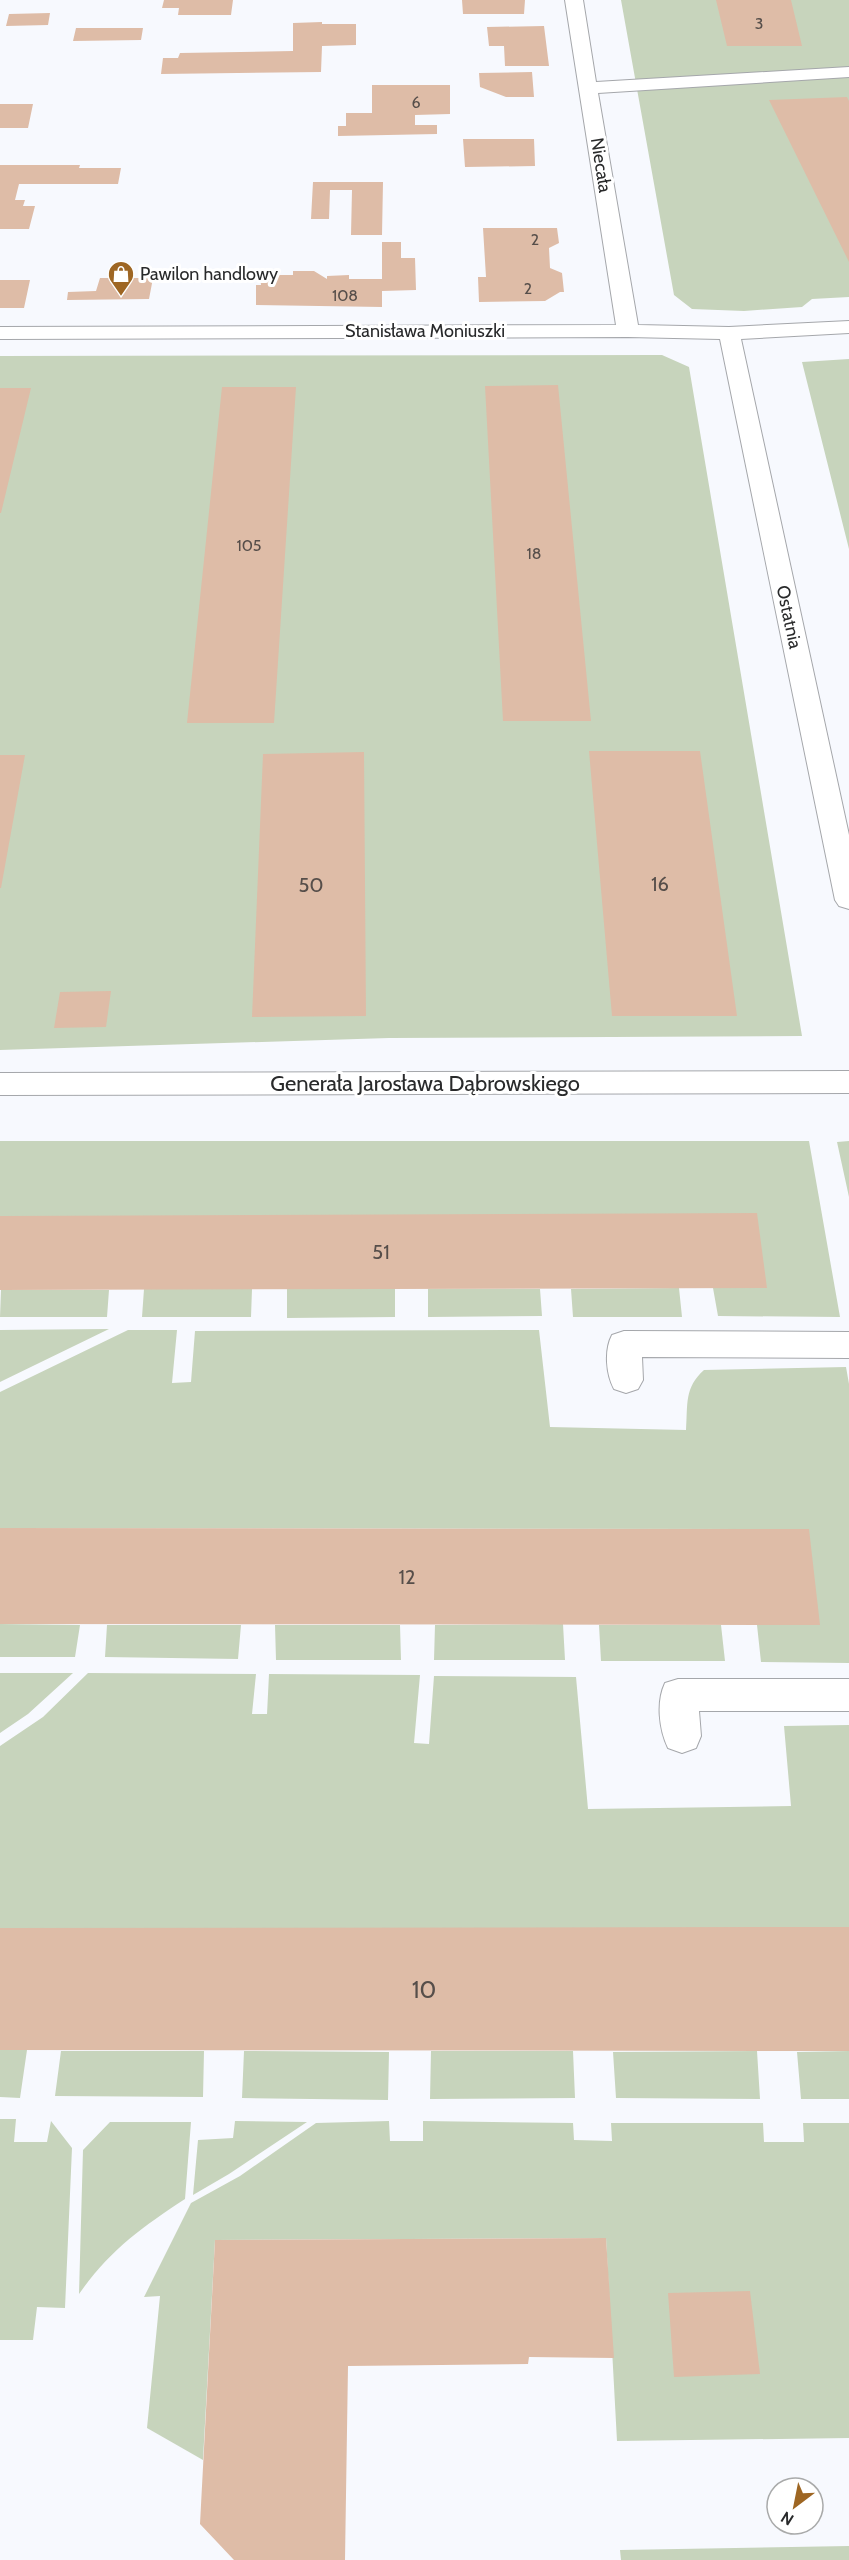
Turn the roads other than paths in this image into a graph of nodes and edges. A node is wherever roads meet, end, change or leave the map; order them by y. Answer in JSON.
{"nodes":[{"id":1,"x":574,"y":0,"type":"edge"},
{"id":2,"x":849,"y":72,"type":"edge"},
{"id":3,"x":588,"y":88,"type":"junction"},
{"id":4,"x":849,"y":327,"type":"edge"},
{"id":5,"x":628,"y":331,"type":"junction"},
{"id":6,"x":0,"y":333,"type":"edge"},
{"id":7,"x":729,"y":333,"type":"junction"},
{"id":8,"x":842,"y":831,"type":"edge"},
{"id":9,"x":849,"y":900,"type":"edge"},
{"id":10,"x":849,"y":1082,"type":"edge"},
{"id":11,"x":0,"y":1084,"type":"edge"},
{"id":12,"x":849,"y":1345,"type":"edge"},
{"id":13,"x":626,"y":1380,"type":"dead end"},
{"id":14,"x":849,"y":1695,"type":"edge"},
{"id":15,"x":682,"y":1736,"type":"dead end"}],
"edges":[{"from":1,"to":3,"type":"street","name":"Niecała"},
{"from":2,"to":3,"type":"street"},
{"from":3,"to":5,"type":"street","name":"Niecała"},
{"from":4,"to":7,"type":"street","name":"Stanisława Moniuszki"},
{"from":5,"to":6,"type":"street","name":"Stanisława Moniuszki"},
{"from":5,"to":7,"type":"street","name":"Stanisława Moniuszki"},
{"from":7,"to":8,"type":"street","name":"Ostatnia"},
{"from":8,"to":9,"type":"street","name":"Ostatnia"},
{"from":10,"to":11,"type":"street","name":"Generała Jarosława Dąbrowskiego"},
{"from":12,"to":13,"type":"street"},
{"from":14,"to":15,"type":"street"}]}
